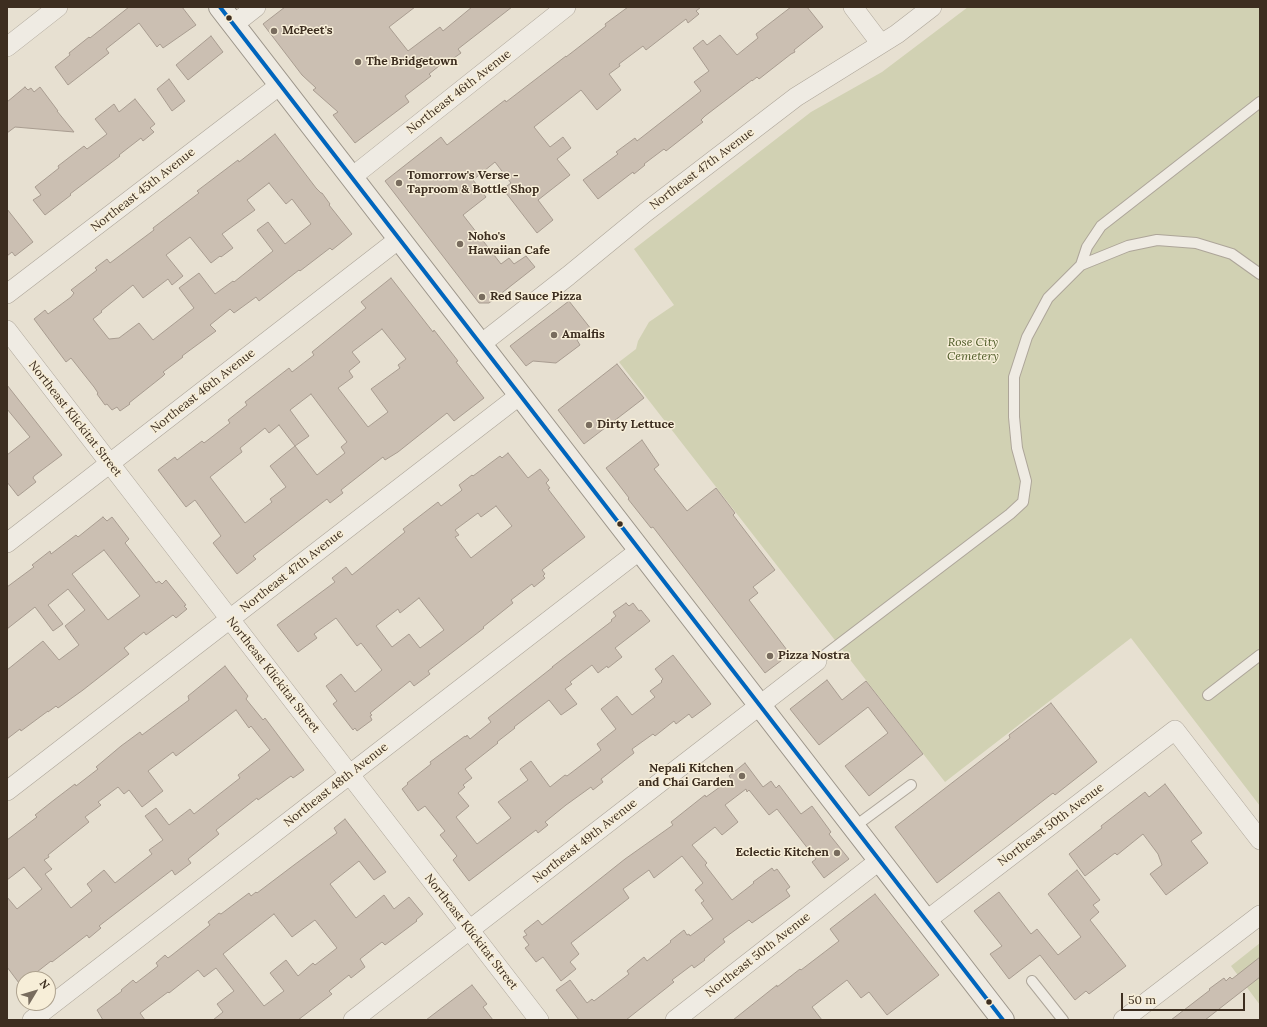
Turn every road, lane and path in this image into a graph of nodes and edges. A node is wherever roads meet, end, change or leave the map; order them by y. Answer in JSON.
{"nodes":[{"id":1,"x":58,"y":7,"type":"edge"},
{"id":2,"x":220,"y":7,"type":"edge"},
{"id":3,"x":256,"y":7,"type":"edge"},
{"id":4,"x":566,"y":7,"type":"edge"},
{"id":5,"x":853,"y":7,"type":"edge"},
{"id":6,"x":932,"y":7,"type":"edge"},
{"id":7,"x":234,"y":25,"type":"junction"},
{"id":8,"x":882,"y":44,"type":"junction"},
{"id":9,"x":7,"y":47,"type":"edge"},
{"id":10,"x":280,"y":85,"type":"junction"},
{"id":11,"x":1260,"y":102,"type":"edge"},
{"id":12,"x":352,"y":178,"type":"junction"},
{"id":13,"x":399,"y":239,"type":"junction"},
{"id":14,"x":1082,"y":265,"type":"junction"},
{"id":15,"x":1260,"y":274,"type":"edge"},
{"id":16,"x":7,"y":294,"type":"edge"},
{"id":17,"x":7,"y":330,"type":"edge"},
{"id":18,"x":481,"y":344,"type":"junction"},
{"id":19,"x":520,"y":395,"type":"junction"},
{"id":20,"x":110,"y":464,"type":"junction"},
{"id":21,"x":7,"y":543,"type":"edge"},
{"id":22,"x":640,"y":550,"type":"junction"},
{"id":23,"x":230,"y":619,"type":"junction"},
{"id":24,"x":1260,"y":655,"type":"edge"},
{"id":25,"x":817,"y":660,"type":"joint"},
{"id":26,"x":1208,"y":695,"type":"dead end"},
{"id":27,"x":760,"y":705,"type":"junction"},
{"id":28,"x":350,"y":774,"type":"junction"},
{"id":29,"x":911,"y":785,"type":"dead end"},
{"id":30,"x":7,"y":791,"type":"edge"},
{"id":31,"x":854,"y":827,"type":"junction"},
{"id":32,"x":1260,"y":840,"type":"edge"},
{"id":33,"x":880,"y":860,"type":"junction"},
{"id":34,"x":1260,"y":915,"type":"edge"},
{"id":35,"x":926,"y":920,"type":"junction"},
{"id":36,"x":470,"y":930,"type":"junction"},
{"id":37,"x":1032,"y":982,"type":"dead end"},
{"id":38,"x":1001,"y":1019,"type":"edge"},
{"id":39,"x":32,"y":1020,"type":"edge"},
{"id":40,"x":353,"y":1020,"type":"edge"},
{"id":41,"x":539,"y":1020,"type":"edge"},
{"id":42,"x":674,"y":1020,"type":"edge"},
{"id":43,"x":1063,"y":1020,"type":"edge"},
{"id":44,"x":1123,"y":1020,"type":"edge"}],
"edges":[{"from":1,"to":9,"type":"street"},
{"from":2,"to":7,"type":"main road"},
{"from":3,"to":7,"type":"street"},
{"from":4,"to":12,"type":"street","name":"Northeast 46th Avenue"},
{"from":5,"to":8,"type":"street"},
{"from":6,"to":8,"type":"street","name":"Northeast 47th Avenue"},
{"from":7,"to":10,"type":"main road"},
{"from":8,"to":18,"type":"street","name":"Northeast 47th Avenue"},
{"from":10,"to":12,"type":"main road"},
{"from":10,"to":16,"type":"street","name":"Northeast 45th Avenue"},
{"from":11,"to":14,"type":"lane"},
{"from":12,"to":13,"type":"main road"},
{"from":13,"to":18,"type":"main road"},
{"from":13,"to":20,"type":"street","name":"Northeast 46th Avenue"},
{"from":14,"to":15,"type":"lane"},
{"from":14,"to":25,"type":"lane"},
{"from":17,"to":20,"type":"street","name":"Northeast Klickitat Street"},
{"from":18,"to":19,"type":"main road"},
{"from":19,"to":22,"type":"main road"},
{"from":19,"to":23,"type":"street","name":"Northeast 47th Avenue"},
{"from":20,"to":21,"type":"street","name":"Northeast 46th Avenue"},
{"from":20,"to":23,"type":"street","name":"Northeast Klickitat Street"},
{"from":22,"to":27,"type":"main road"},
{"from":22,"to":28,"type":"street","name":"Northeast 48th Avenue"},
{"from":23,"to":28,"type":"street","name":"Northeast Klickitat Street"},
{"from":23,"to":30,"type":"street","name":"Northeast 47th Avenue"},
{"from":24,"to":26,"type":"lane"},
{"from":25,"to":27,"type":"street","name":"Northeast 49th Avenue"},
{"from":27,"to":31,"type":"main road"},
{"from":27,"to":36,"type":"street","name":"Northeast 49th Avenue"},
{"from":28,"to":36,"type":"street","name":"Northeast Klickitat Street"},
{"from":28,"to":39,"type":"street","name":"Northeast 48th Avenue"},
{"from":29,"to":31,"type":"lane"},
{"from":31,"to":33,"type":"main road"},
{"from":32,"to":35,"type":"street","name":"Northeast 50th Avenue"},
{"from":33,"to":35,"type":"main road"},
{"from":33,"to":42,"type":"street","name":"Northeast 50th Avenue"},
{"from":34,"to":44,"type":"street"},
{"from":35,"to":38,"type":"main road"},
{"from":36,"to":40,"type":"street","name":"Northeast 49th Avenue"},
{"from":36,"to":41,"type":"street","name":"Northeast Klickitat Street"},
{"from":37,"to":43,"type":"lane"}]}
